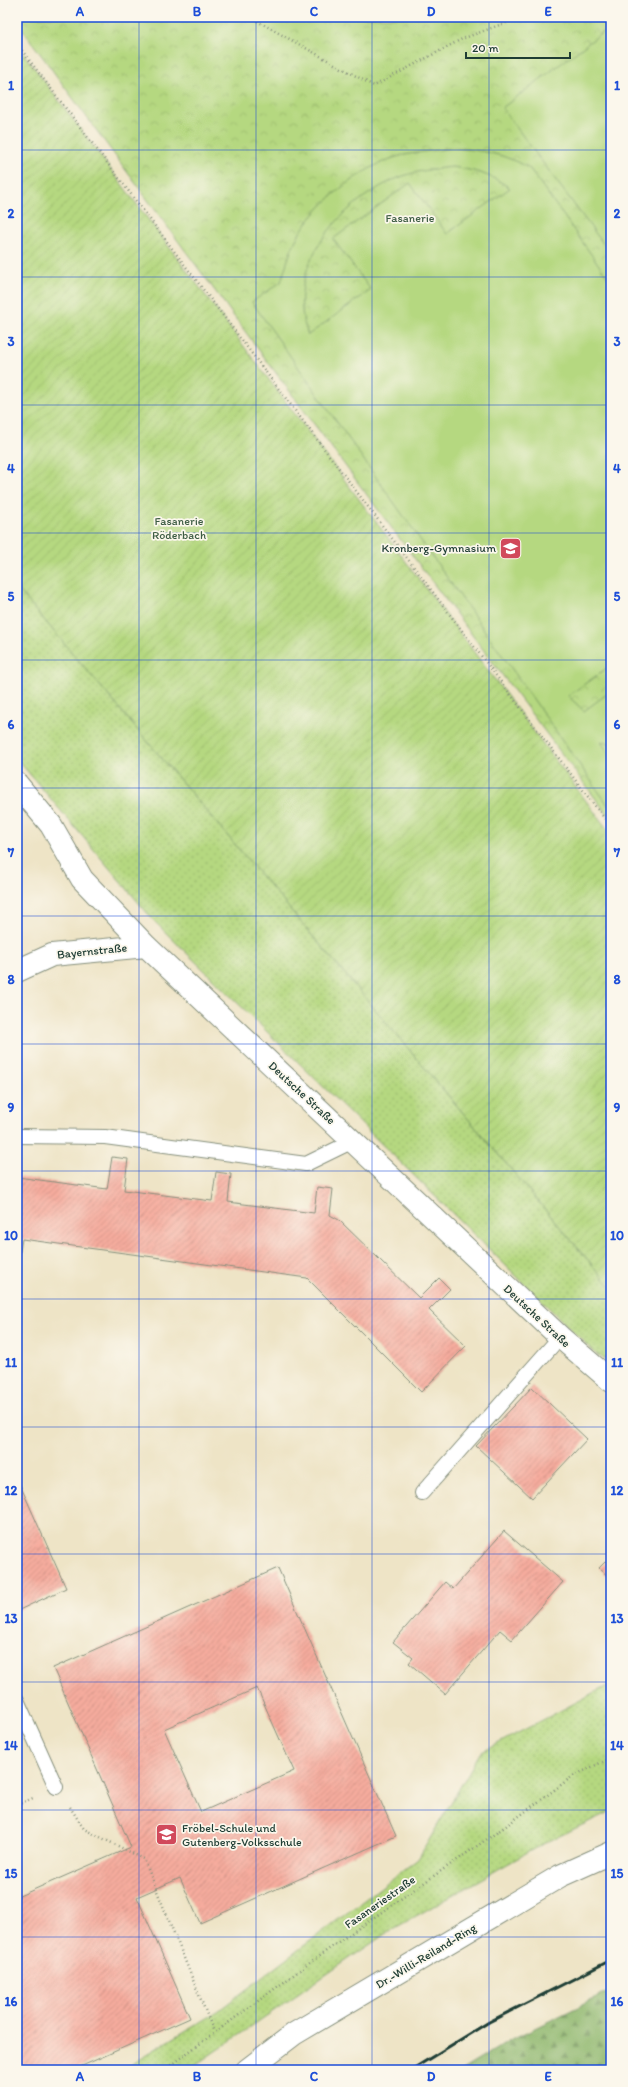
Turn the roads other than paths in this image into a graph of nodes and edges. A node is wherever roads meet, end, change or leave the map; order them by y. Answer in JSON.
{"nodes":[{"id":1,"x":17,"y":784,"type":"edge"},
{"id":2,"x":146,"y":946,"type":"junction"},
{"id":3,"x":17,"y":971,"type":"edge"},
{"id":4,"x":17,"y":1136,"type":"edge"},
{"id":5,"x":353,"y":1140,"type":"junction"},
{"id":6,"x":560,"y":1337,"type":"junction"},
{"id":7,"x":611,"y":1381,"type":"edge"},
{"id":8,"x":422,"y":1493,"type":"dead end"},
{"id":9,"x":17,"y":1700,"type":"edge"},
{"id":10,"x":56,"y":1787,"type":"road end"},
{"id":11,"x":611,"y":1853,"type":"edge"},
{"id":12,"x":247,"y":2070,"type":"edge"}],
"edges":[{"from":1,"to":2,"type":"main road","name":"Deutsche Straße"},
{"from":2,"to":3,"type":"main road","name":"Bayernstraße"},
{"from":2,"to":5,"type":"main road","name":"Deutsche Straße"},
{"from":4,"to":5,"type":"lane"},
{"from":5,"to":6,"type":"main road","name":"Deutsche Straße"},
{"from":6,"to":7,"type":"main road","name":"Deutsche Straße"},
{"from":6,"to":8,"type":"lane"},
{"from":9,"to":10,"type":"lane"},
{"from":11,"to":12,"type":"main road","name":"Dr.-Willi-Reiland-Ring"}]}
